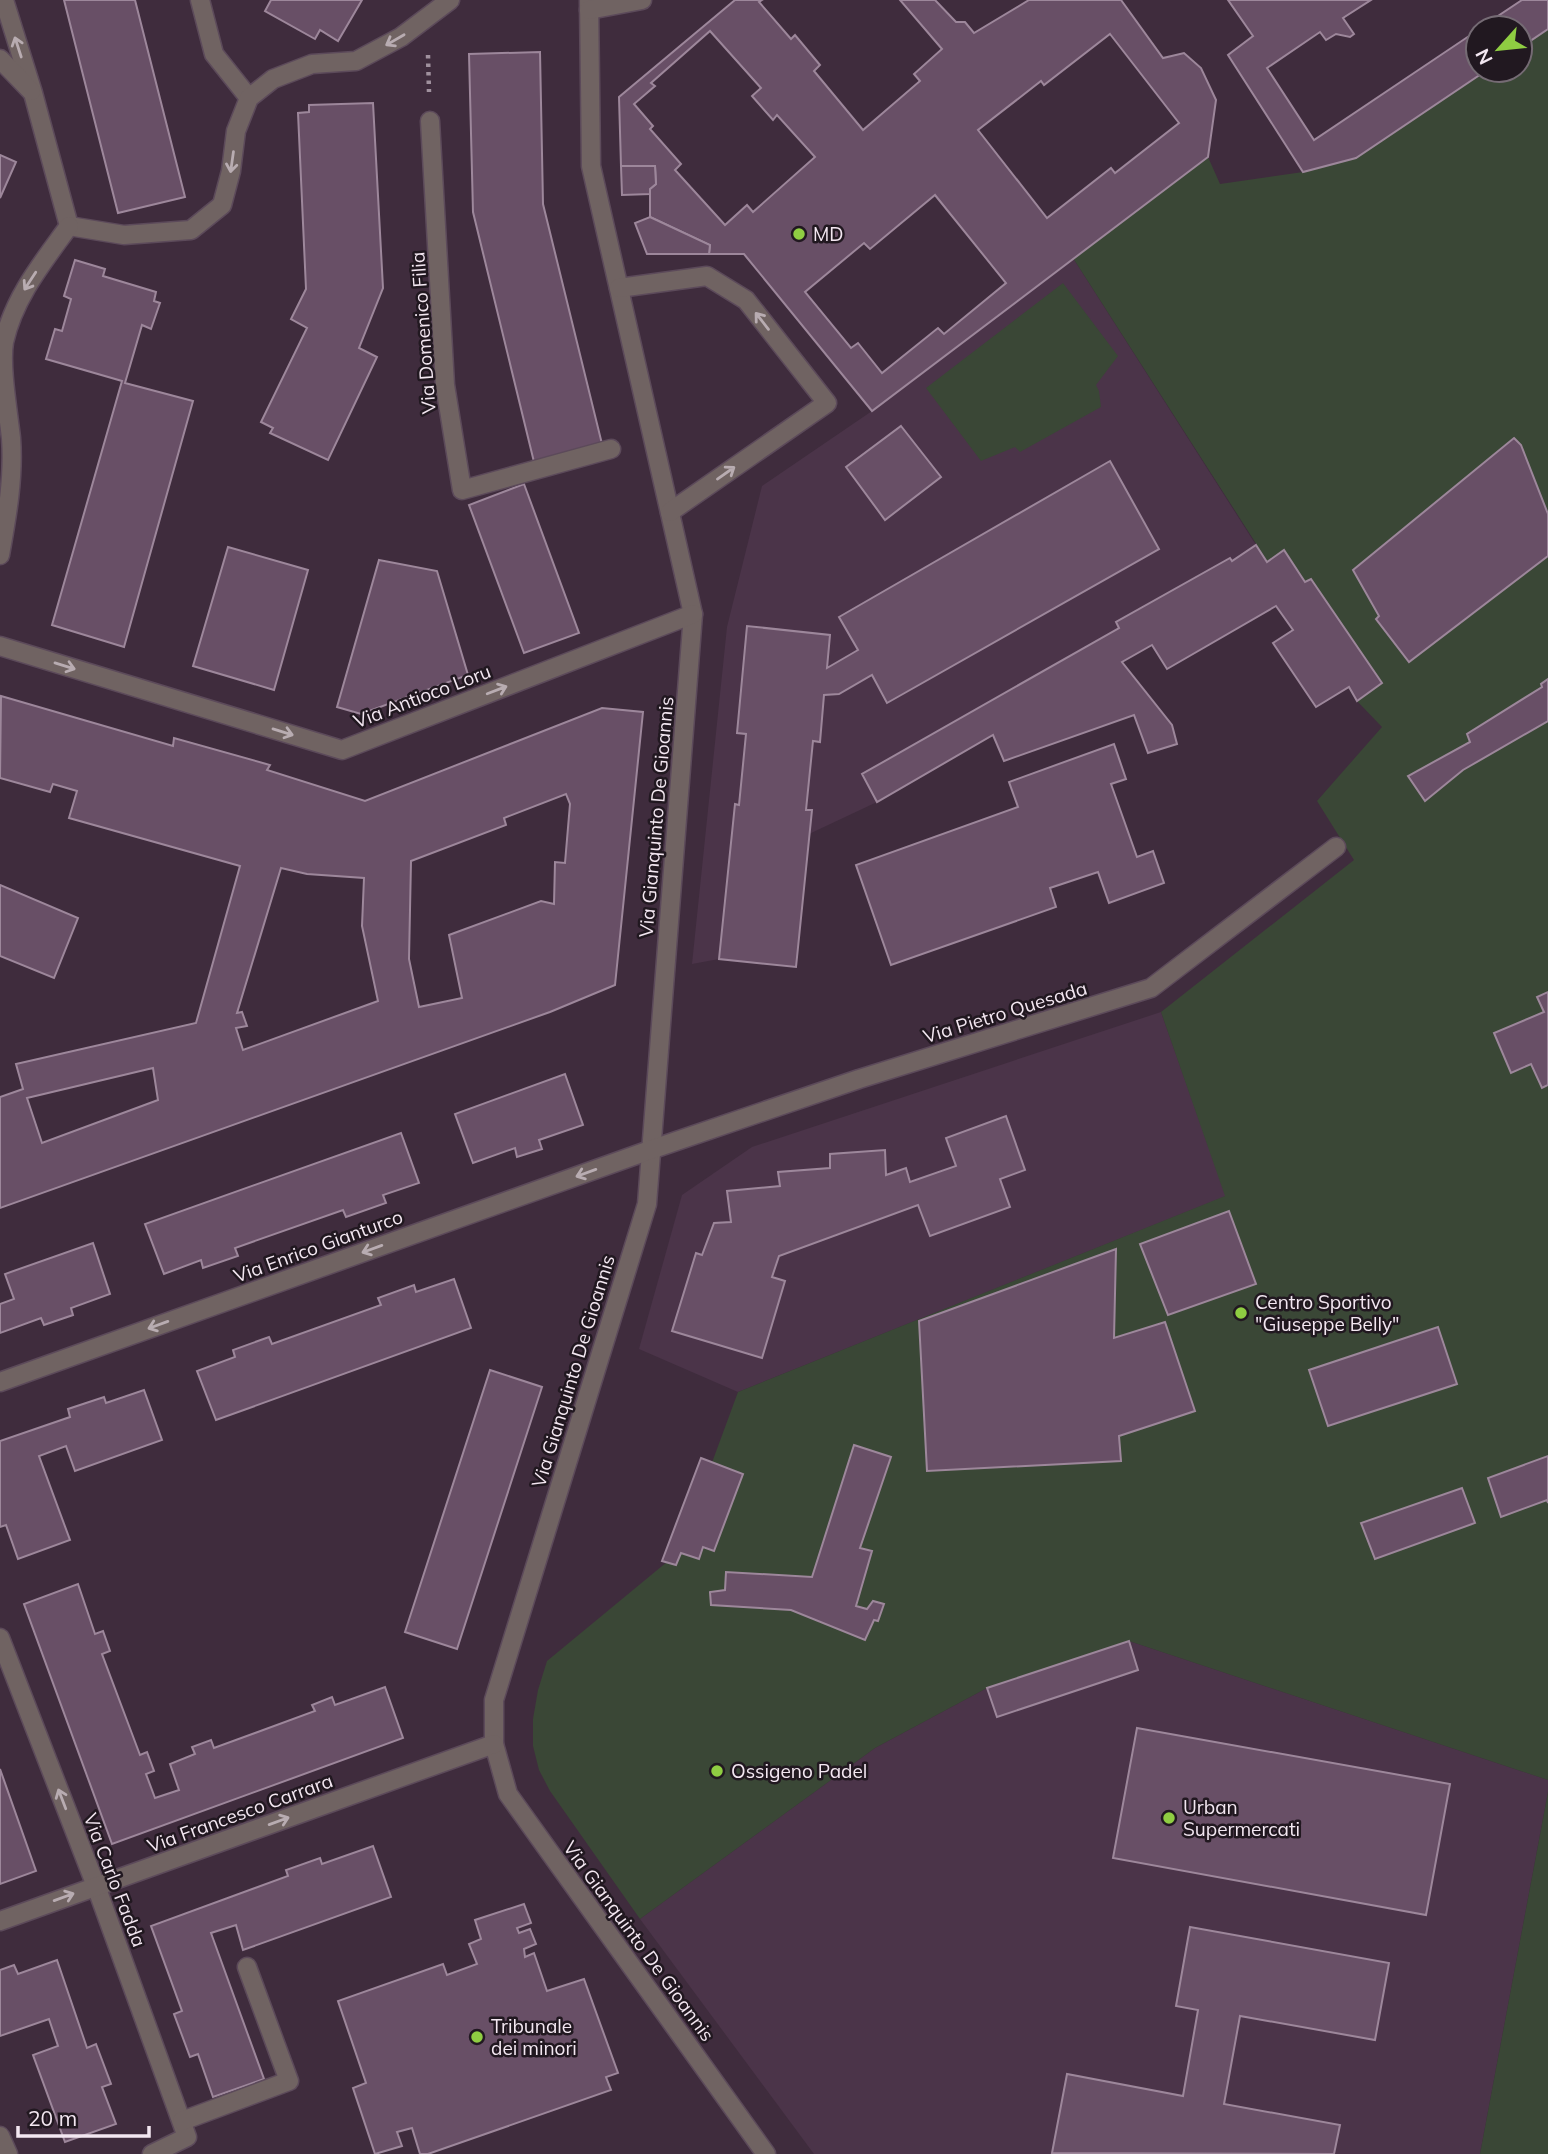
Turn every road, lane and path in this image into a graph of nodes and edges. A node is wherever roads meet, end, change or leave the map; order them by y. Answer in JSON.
{"nodes":[{"id":1,"x":4,"y":0,"type":"edge"},
{"id":2,"x":200,"y":0,"type":"edge"},
{"id":3,"x":450,"y":0,"type":"edge"},
{"id":4,"x":642,"y":0,"type":"edge"},
{"id":5,"x":589,"y":5,"type":"edge"},
{"id":6,"x":426,"y":18,"type":"junction"},
{"id":7,"x":0,"y":59,"type":"edge"},
{"id":8,"x":33,"y":93,"type":"junction"},
{"id":9,"x":249,"y":98,"type":"junction"},
{"id":10,"x":430,"y":121,"type":"joint"},
{"id":11,"x":69,"y":226,"type":"junction"},
{"id":12,"x":619,"y":288,"type":"junction"},
{"id":13,"x":611,"y":449,"type":"dead end"},
{"id":14,"x":670,"y":512,"type":"junction"},
{"id":15,"x":0,"y":555,"type":"edge"},
{"id":16,"x":693,"y":614,"type":"junction"},
{"id":17,"x":0,"y":646,"type":"edge"},
{"id":18,"x":1336,"y":847,"type":"dead end"},
{"id":19,"x":650,"y":1150,"type":"junction"},
{"id":20,"x":0,"y":1382,"type":"edge"},
{"id":21,"x":0,"y":1637,"type":"edge"},
{"id":22,"x":494,"y":1744,"type":"junction"},
{"id":23,"x":96,"y":1886,"type":"junction"},
{"id":24,"x":0,"y":1921,"type":"edge"},
{"id":25,"x":247,"y":1967,"type":"dead end"},
{"id":26,"x":185,"y":2129,"type":"junction"},
{"id":27,"x":0,"y":2136,"type":"edge"},
{"id":28,"x":8,"y":2154,"type":"edge"},
{"id":29,"x":152,"y":2154,"type":"edge"},
{"id":30,"x":766,"y":2154,"type":"edge"}],
"edges":[{"from":8,"to":1,"type":"street","one_way":true},
{"from":2,"to":9,"type":"street"},
{"from":3,"to":6,"type":"street"},
{"from":4,"to":5,"type":"street"},
{"from":5,"to":12,"type":"street","name":"Via Gianquinto De Gioannis"},
{"from":6,"to":9,"type":"street","one_way":true},
{"from":6,"to":10,"type":"path"},
{"from":7,"to":8,"type":"street"},
{"from":8,"to":11,"type":"street"},
{"from":9,"to":11,"type":"street","one_way":true},
{"from":10,"to":13,"type":"street","name":"Via Domenico Filia"},
{"from":11,"to":15,"type":"street","one_way":true},
{"from":12,"to":14,"type":"street","name":"Via Gianquinto De Gioannis"},
{"from":14,"to":12,"type":"street","one_way":true},
{"from":14,"to":16,"type":"street","name":"Via Gianquinto De Gioannis"},
{"from":17,"to":16,"type":"street","name":"Via Antioco Loru","one_way":true},
{"from":16,"to":19,"type":"street","name":"Via Gianquinto De Gioannis"},
{"from":18,"to":19,"type":"street","name":"Via Pietro Quesada"},
{"from":19,"to":20,"type":"street","name":"Via Enrico Gianturco","one_way":true},
{"from":19,"to":22,"type":"street","name":"Via Gianquinto De Gioannis"},
{"from":23,"to":21,"type":"street","name":"Via Carlo Fadda","one_way":true},
{"from":23,"to":22,"type":"street","name":"Via Francesco Carrara","one_way":true},
{"from":22,"to":30,"type":"street","name":"Via Gianquinto De Gioannis"},
{"from":24,"to":23,"type":"street","name":"Via Francesco Carrara","one_way":true},
{"from":23,"to":26,"type":"street","name":"Via Carlo Fadda"},
{"from":25,"to":26,"type":"street"},
{"from":26,"to":29,"type":"street"},
{"from":27,"to":28,"type":"street"}]}
